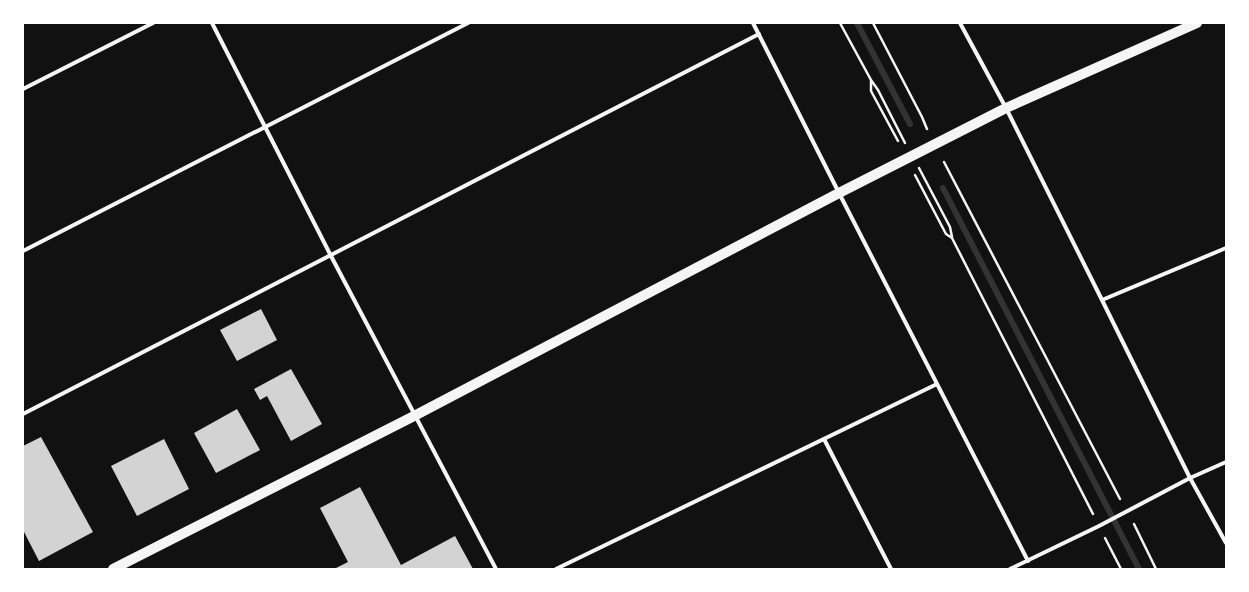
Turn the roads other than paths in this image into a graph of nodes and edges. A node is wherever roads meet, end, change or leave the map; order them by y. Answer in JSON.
{"nodes":[{"id":1,"x":153,"y":23,"type":"edge"},
{"id":2,"x":212,"y":23,"type":"edge"},
{"id":3,"x":468,"y":23,"type":"edge"},
{"id":4,"x":753,"y":23,"type":"edge"},
{"id":5,"x":960,"y":23,"type":"edge"},
{"id":6,"x":1197,"y":23,"type":"edge"},
{"id":7,"x":759,"y":34,"type":"junction"},
{"id":8,"x":23,"y":89,"type":"edge"},
{"id":9,"x":1006,"y":108,"type":"junction"},
{"id":10,"x":265,"y":127,"type":"junction"},
{"id":11,"x":839,"y":193,"type":"junction"},
{"id":12,"x":1226,"y":248,"type":"edge"},
{"id":13,"x":23,"y":251,"type":"edge"},
{"id":14,"x":331,"y":256,"type":"junction"},
{"id":15,"x":1102,"y":300,"type":"junction"},
{"id":16,"x":936,"y":384,"type":"junction"},
{"id":17,"x":23,"y":414,"type":"edge"},
{"id":18,"x":416,"y":415,"type":"junction"},
{"id":19,"x":824,"y":439,"type":"junction"},
{"id":20,"x":1226,"y":462,"type":"edge"},
{"id":21,"x":1190,"y":478,"type":"junction"},
{"id":22,"x":1226,"y":543,"type":"edge"},
{"id":23,"x":1028,"y":561,"type":"junction"},
{"id":24,"x":113,"y":569,"type":"edge"},
{"id":25,"x":496,"y":569,"type":"edge"},
{"id":26,"x":556,"y":569,"type":"edge"},
{"id":27,"x":891,"y":569,"type":"edge"},
{"id":28,"x":1010,"y":569,"type":"edge"}],
"edges":[{"from":1,"to":8,"type":"street"},
{"from":2,"to":10,"type":"street"},
{"from":3,"to":10,"type":"street"},
{"from":4,"to":7,"type":"street"},
{"from":5,"to":9,"type":"street"},
{"from":6,"to":9,"type":"main road"},
{"from":7,"to":11,"type":"street"},
{"from":7,"to":14,"type":"street"},
{"from":9,"to":11,"type":"main road"},
{"from":9,"to":15,"type":"street"},
{"from":10,"to":13,"type":"street"},
{"from":10,"to":14,"type":"street"},
{"from":11,"to":16,"type":"street"},
{"from":11,"to":18,"type":"main road"},
{"from":12,"to":15,"type":"street"},
{"from":14,"to":17,"type":"street"},
{"from":14,"to":18,"type":"street"},
{"from":15,"to":21,"type":"street"},
{"from":16,"to":19,"type":"street"},
{"from":16,"to":23,"type":"street"},
{"from":18,"to":24,"type":"main road"},
{"from":18,"to":25,"type":"street"},
{"from":19,"to":26,"type":"street"},
{"from":19,"to":27,"type":"street"},
{"from":20,"to":21,"type":"street"},
{"from":21,"to":22,"type":"street"},
{"from":21,"to":23,"type":"street"},
{"from":23,"to":28,"type":"street"}]}
